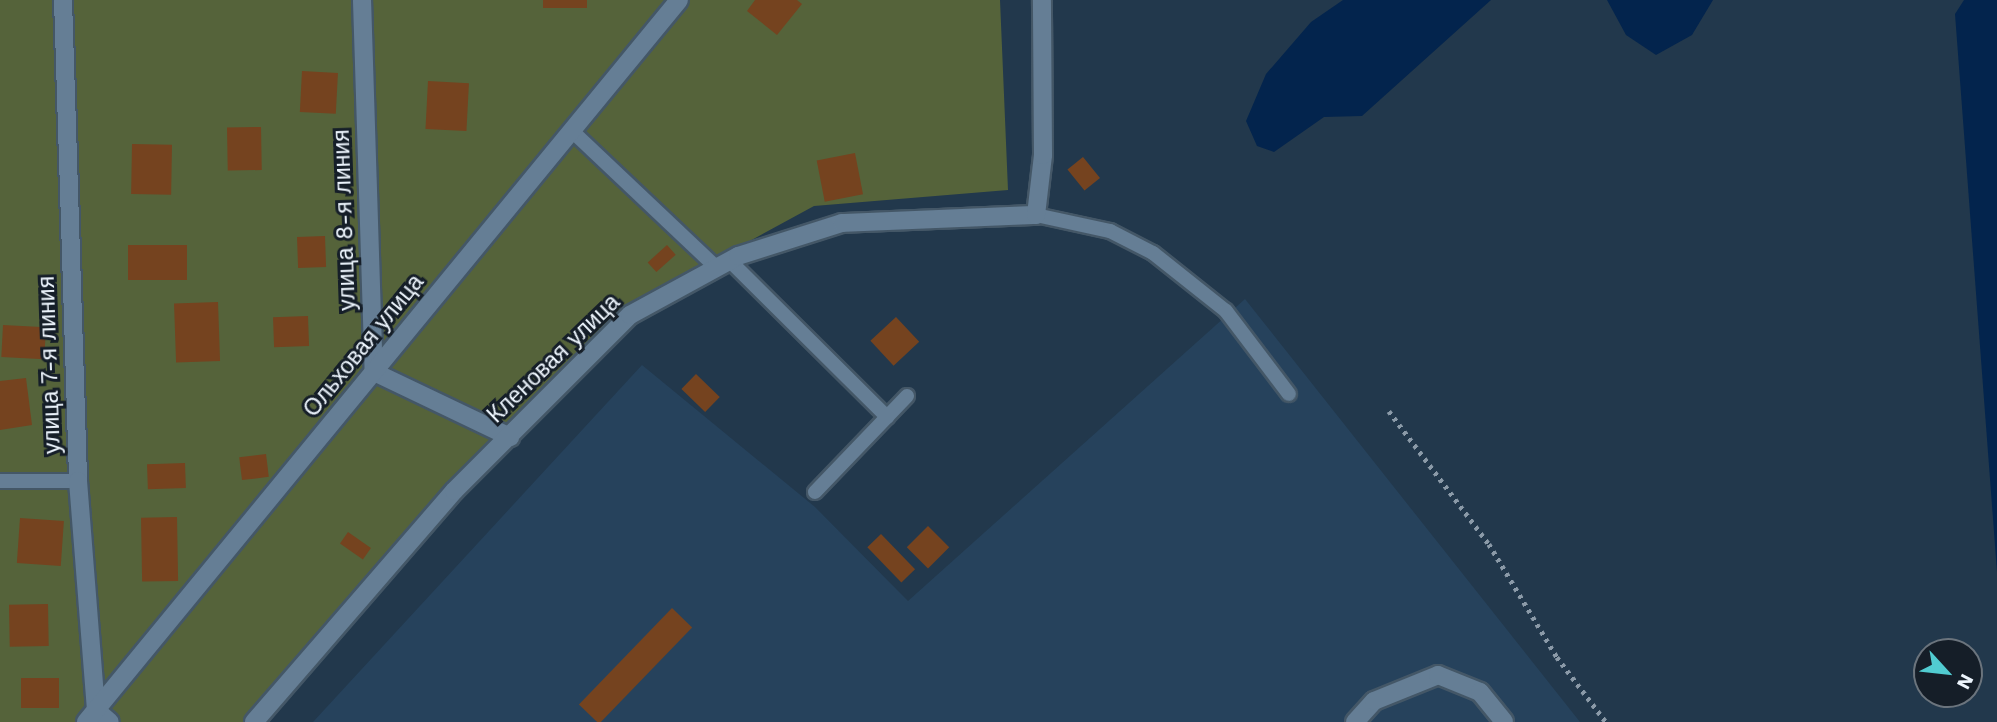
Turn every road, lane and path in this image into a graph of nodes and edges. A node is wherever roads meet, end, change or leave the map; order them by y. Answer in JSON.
{"nodes":[{"id":1,"x":63,"y":0,"type":"edge"},
{"id":2,"x":362,"y":0,"type":"edge"},
{"id":3,"x":679,"y":0,"type":"edge"},
{"id":4,"x":1041,"y":0,"type":"edge"},
{"id":5,"x":667,"y":7,"type":"edge"},
{"id":6,"x":572,"y":131,"type":"junction"},
{"id":7,"x":1036,"y":215,"type":"junction"},
{"id":8,"x":722,"y":263,"type":"junction"},
{"id":9,"x":374,"y":372,"type":"junction"},
{"id":10,"x":1289,"y":394,"type":"dead end"},
{"id":11,"x":907,"y":396,"type":"dead end"},
{"id":12,"x":1389,"y":411,"type":"dead end"},
{"id":13,"x":887,"y":417,"type":"junction"},
{"id":14,"x":510,"y":437,"type":"junction"},
{"id":15,"x":0,"y":481,"type":"edge"},
{"id":16,"x":78,"y":481,"type":"junction"},
{"id":17,"x":815,"y":492,"type":"dead end"},
{"id":18,"x":91,"y":716,"type":"edge"},
{"id":19,"x":110,"y":722,"type":"edge"},
{"id":20,"x":254,"y":722,"type":"edge"},
{"id":21,"x":1355,"y":722,"type":"edge"},
{"id":22,"x":1504,"y":722,"type":"edge"},
{"id":23,"x":1606,"y":722,"type":"edge"}],
"edges":[{"from":1,"to":16,"type":"street","name":"улица 7-я линия"},
{"from":2,"to":9,"type":"street","name":"улица 8-я линия"},
{"from":3,"to":5,"type":"street","name":"Ольховая улица"},
{"from":4,"to":7,"type":"street"},
{"from":5,"to":6,"type":"street","name":"Ольховая улица"},
{"from":6,"to":8,"type":"lane"},
{"from":6,"to":9,"type":"street","name":"Ольховая улица"},
{"from":7,"to":8,"type":"street","name":"Кленовая улица"},
{"from":7,"to":10,"type":"lane"},
{"from":8,"to":13,"type":"lane"},
{"from":8,"to":14,"type":"street","name":"Кленовая улица"},
{"from":9,"to":14,"type":"street"},
{"from":9,"to":18,"type":"street","name":"Ольховая улица"},
{"from":11,"to":13,"type":"lane"},
{"from":12,"to":23,"type":"path"},
{"from":13,"to":17,"type":"lane"},
{"from":14,"to":20,"type":"street","name":"Кленовая улица"},
{"from":15,"to":16,"type":"lane"},
{"from":16,"to":18,"type":"street","name":"улица 7-я линия"},
{"from":18,"to":19,"type":"street"},
{"from":21,"to":22,"type":"street"}]}
